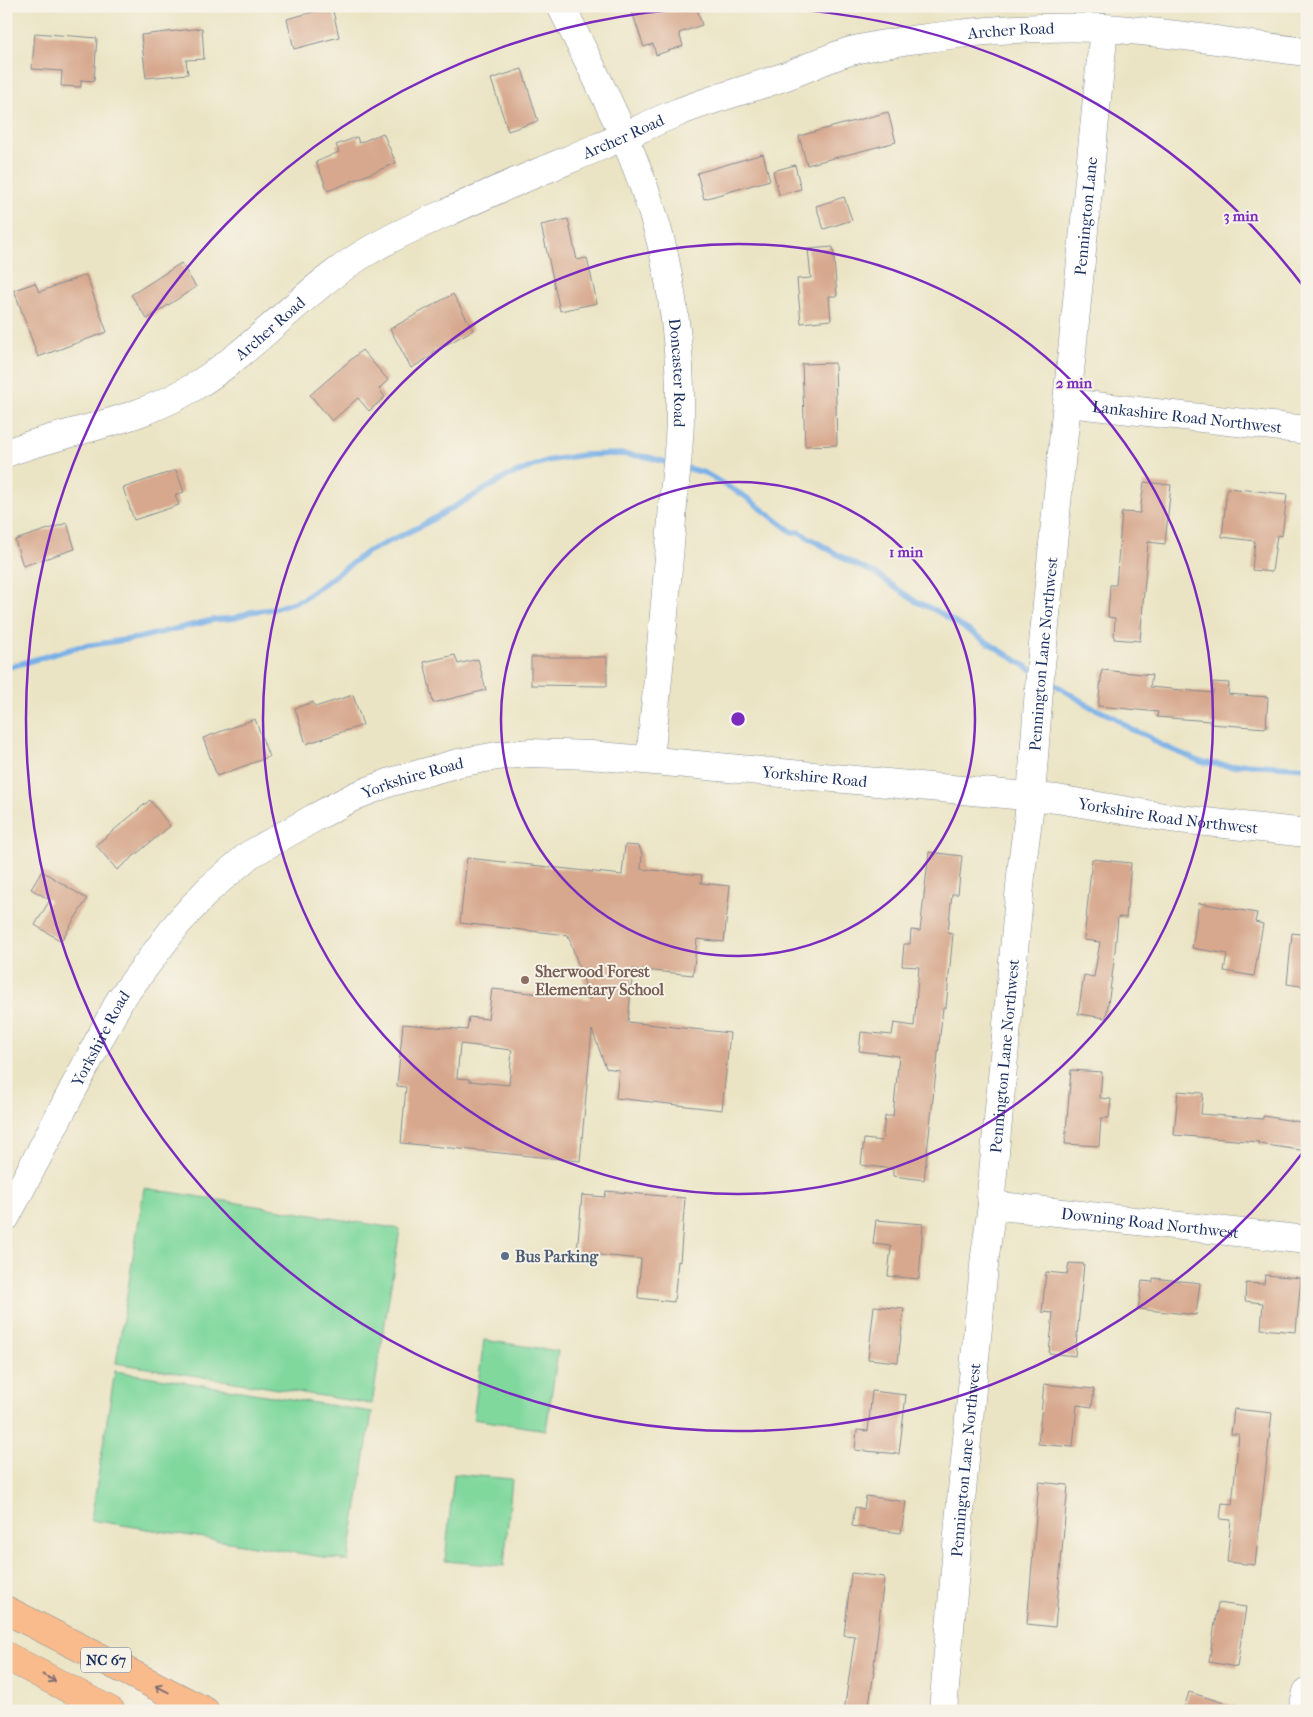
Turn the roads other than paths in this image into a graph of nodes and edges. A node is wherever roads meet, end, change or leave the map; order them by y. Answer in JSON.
{"nodes":[{"id":1,"x":561,"y":6,"type":"edge"},
{"id":2,"x":1104,"y":28,"type":"junction"},
{"id":3,"x":1307,"y":52,"type":"edge"},
{"id":4,"x":625,"y":137,"type":"junction"},
{"id":5,"x":1068,"y":403,"type":"junction"},
{"id":6,"x":1307,"y":430,"type":"edge"},
{"id":7,"x":6,"y":452,"type":"edge"},
{"id":8,"x":650,"y":760,"type":"junction"},
{"id":9,"x":1031,"y":797,"type":"junction"},
{"id":10,"x":1307,"y":833,"type":"edge"},
{"id":11,"x":992,"y":1206,"type":"junction"},
{"id":12,"x":6,"y":1218,"type":"edge"},
{"id":13,"x":1307,"y":1240,"type":"edge"},
{"id":14,"x":6,"y":1610,"type":"edge"},
{"id":15,"x":6,"y":1656,"type":"edge"},
{"id":16,"x":1307,"y":1692,"type":"edge"},
{"id":17,"x":111,"y":1711,"type":"edge"},
{"id":18,"x":205,"y":1711,"type":"edge"},
{"id":19,"x":944,"y":1711,"type":"edge"},
{"id":20,"x":1302,"y":1711,"type":"edge"}],
"edges":[{"from":1,"to":4,"type":"street","name":"Doncaster Road"},
{"from":2,"to":3,"type":"street","name":"Archer Road"},
{"from":2,"to":4,"type":"street","name":"Archer Road"},
{"from":2,"to":5,"type":"street","name":"Pennington Lane"},
{"from":4,"to":7,"type":"street","name":"Archer Road"},
{"from":4,"to":8,"type":"street","name":"Doncaster Road"},
{"from":5,"to":6,"type":"street","name":"Lankashire Road Northwest"},
{"from":5,"to":9,"type":"street","name":"Pennington Lane Northwest"},
{"from":8,"to":9,"type":"street","name":"Yorkshire Road"},
{"from":8,"to":12,"type":"street","name":"Yorkshire Road"},
{"from":9,"to":10,"type":"street","name":"Yorkshire Road Northwest"},
{"from":9,"to":11,"type":"street","name":"Pennington Lane Northwest"},
{"from":11,"to":13,"type":"street","name":"Downing Road Northwest"},
{"from":11,"to":19,"type":"street","name":"Pennington Lane Northwest"},
{"from":18,"to":14,"type":"main road","number":"NC 67","one_way":true},
{"from":15,"to":17,"type":"main road","number":"NC 67","one_way":true},
{"from":16,"to":20,"type":"street"}]}
